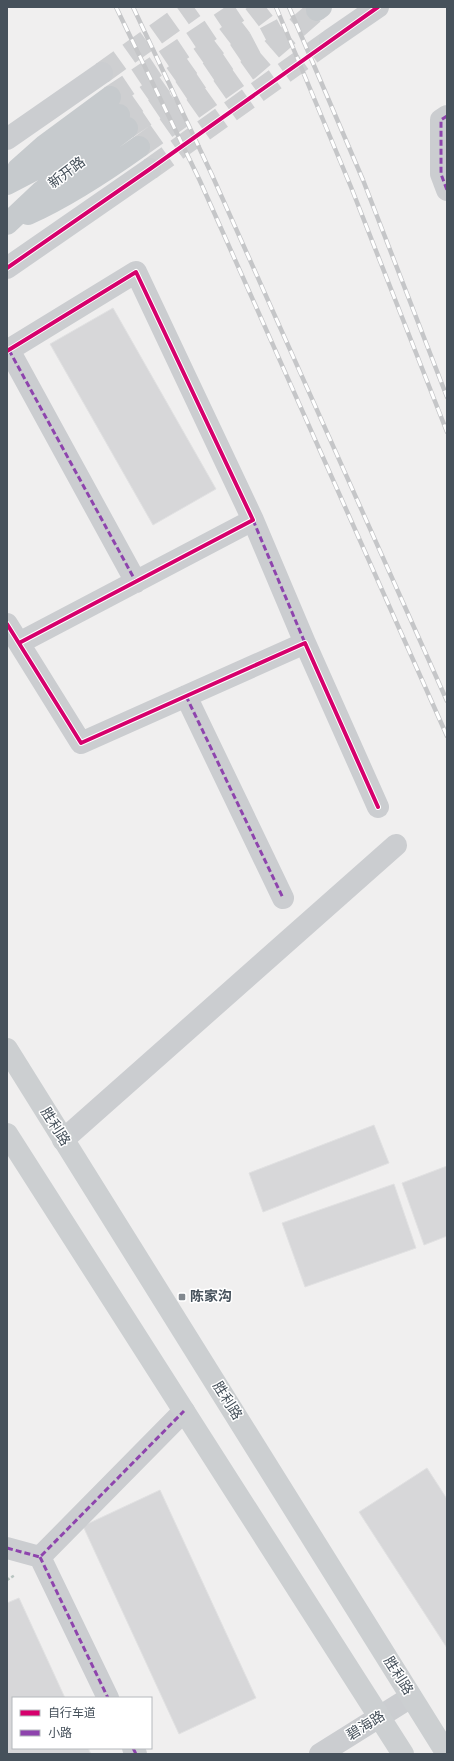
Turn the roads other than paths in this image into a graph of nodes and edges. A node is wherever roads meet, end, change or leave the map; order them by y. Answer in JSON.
{"nodes":[{"id":1,"x":378,"y":7,"type":"edge"},
{"id":2,"x":330,"y":40,"type":"tunnel mouth"},
{"id":3,"x":102,"y":73,"type":"tunnel mouth"},
{"id":4,"x":119,"y":113,"type":"junction"},
{"id":5,"x":447,"y":116,"type":"edge"},
{"id":6,"x":7,"y":139,"type":"edge"},
{"id":7,"x":139,"y":147,"type":"tunnel mouth"},
{"id":8,"x":150,"y":169,"type":"tunnel mouth"},
{"id":9,"x":7,"y":179,"type":"edge"},
{"id":10,"x":7,"y":184,"type":"edge"},
{"id":11,"x":447,"y":190,"type":"edge"},
{"id":12,"x":9,"y":223,"type":"edge"},
{"id":13,"x":7,"y":268,"type":"edge"},
{"id":14,"x":8,"y":351,"type":"edge"},
{"id":15,"x":253,"y":520,"type":"junction"},
{"id":16,"x":136,"y":582,"type":"junction"},
{"id":17,"x":7,"y":624,"type":"edge"},
{"id":18,"x":19,"y":643,"type":"junction"},
{"id":19,"x":305,"y":643,"type":"junction"},
{"id":20,"x":186,"y":696,"type":"junction"},
{"id":21,"x":378,"y":807,"type":"dead end"},
{"id":22,"x":396,"y":845,"type":"dead end"},
{"id":23,"x":283,"y":898,"type":"dead end"},
{"id":24,"x":7,"y":1049,"type":"edge"},
{"id":25,"x":7,"y":1134,"type":"edge"},
{"id":26,"x":63,"y":1140,"type":"junction"},
{"id":27,"x":184,"y":1411,"type":"junction"},
{"id":28,"x":7,"y":1548,"type":"edge"},
{"id":29,"x":40,"y":1557,"type":"junction"},
{"id":30,"x":108,"y":1697,"type":"edge"},
{"id":31,"x":411,"y":1697,"type":"junction"},
{"id":32,"x":380,"y":1717,"type":"junction"},
{"id":33,"x":320,"y":1754,"type":"edge"},
{"id":34,"x":403,"y":1754,"type":"edge"},
{"id":35,"x":447,"y":1754,"type":"edge"}],
"edges":[{"from":1,"to":2,"type":"street"},
{"from":3,"to":6,"type":"street"},
{"from":4,"to":9,"type":"main road"},
{"from":4,"to":10,"type":"main road","name":"新开路"},
{"from":4,"to":12,"type":"main road","name":"新开路"},
{"from":5,"to":11,"type":"street"},
{"from":7,"to":12,"type":"main road","name":"新开路"},
{"from":8,"to":13,"type":"street"},
{"from":14,"to":15,"type":"street"},
{"from":14,"to":16,"type":"street"},
{"from":15,"to":16,"type":"street"},
{"from":15,"to":19,"type":"street"},
{"from":16,"to":18,"type":"street"},
{"from":17,"to":18,"type":"street"},
{"from":18,"to":20,"type":"street"},
{"from":19,"to":20,"type":"street"},
{"from":19,"to":21,"type":"street"},
{"from":20,"to":23,"type":"street"},
{"from":22,"to":26,"type":"street"},
{"from":24,"to":26,"type":"main road","name":"胜利路"},
{"from":25,"to":27,"type":"main road"},
{"from":26,"to":31,"type":"main road","name":"胜利路"},
{"from":27,"to":29,"type":"street"},
{"from":27,"to":32,"type":"main road"},
{"from":28,"to":29,"type":"street"},
{"from":29,"to":30,"type":"street"},
{"from":31,"to":32,"type":"street","name":"碧海路"},
{"from":31,"to":35,"type":"main road","name":"胜利路"},
{"from":32,"to":33,"type":"street","name":"碧海路"},
{"from":32,"to":34,"type":"main road"}]}
